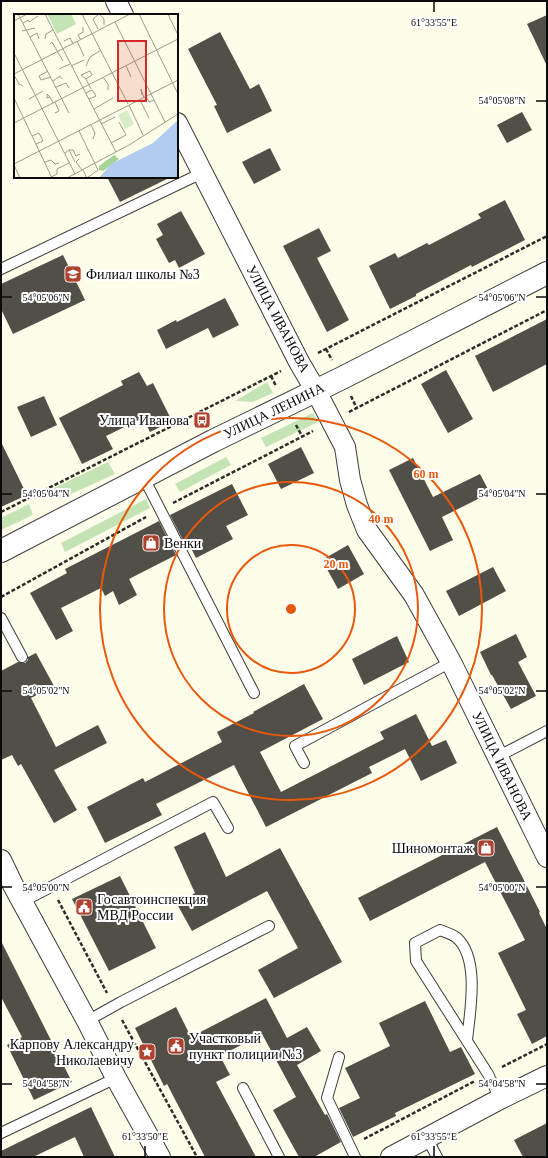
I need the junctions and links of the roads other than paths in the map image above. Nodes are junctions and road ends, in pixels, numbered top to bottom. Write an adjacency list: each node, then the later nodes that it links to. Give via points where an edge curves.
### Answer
1 (116, 1): 2 (street)
2 (123, 14)
3 (178, 125): 4 (street, УЛИЦА ИВАНОВА)
4 (202, 173): 5 (lane); 7 (street, УЛИЦА ИВАНОВА)
5 (1, 269)
6 (547, 273): 7 (street, УЛИЦА ЛЕНИНА)
7 (316, 391): 8 (street, УЛИЦА ЛЕНИНА); 12 (street, УЛИЦА ИВАНОВА, via 345,447 356,506 367,530 414,595)
8 (144, 478): 9 (street, УЛИЦА ЛЕНИНА); 13 (lane)
9 (1, 550)
10 (1, 618): 11 (lane)
11 (22, 657)
12 (451, 662): 15 (street, УЛИЦА ИВАНОВА); 16 (lane, via 295,746)
13 (254, 693)
14 (547, 731): 15 (lane)
15 (497, 757): 18 (street, УЛИЦА ИВАНОВА)
16 (304, 764)
17 (228, 828): 20 (lane, via 212,802)
18 (547, 857)
19 (1, 860): 20 (street)
20 (22, 902): 22 (street)
21 (269, 926): 22 (lane)
22 (87, 1021): 25 (street)
23 (467, 1040): 23 (lane, via 416,961 415,943 440,930 456,938 468,954 473,993); 28 (lane)
24 (339, 1057): 33 (lane, via 327,1098)
25 (116, 1078): 29 (lane); 31 (street)
26 (547, 1078): 28 (street)
27 (243, 1088): 32 (lane)
28 (500, 1099): 30 (street)
29 (1, 1133)
30 (428, 1138): 34 (street); 35 (lane)
31 (160, 1157)
32 (279, 1157)
33 (355, 1157)
34 (391, 1157)
35 (437, 1157)

